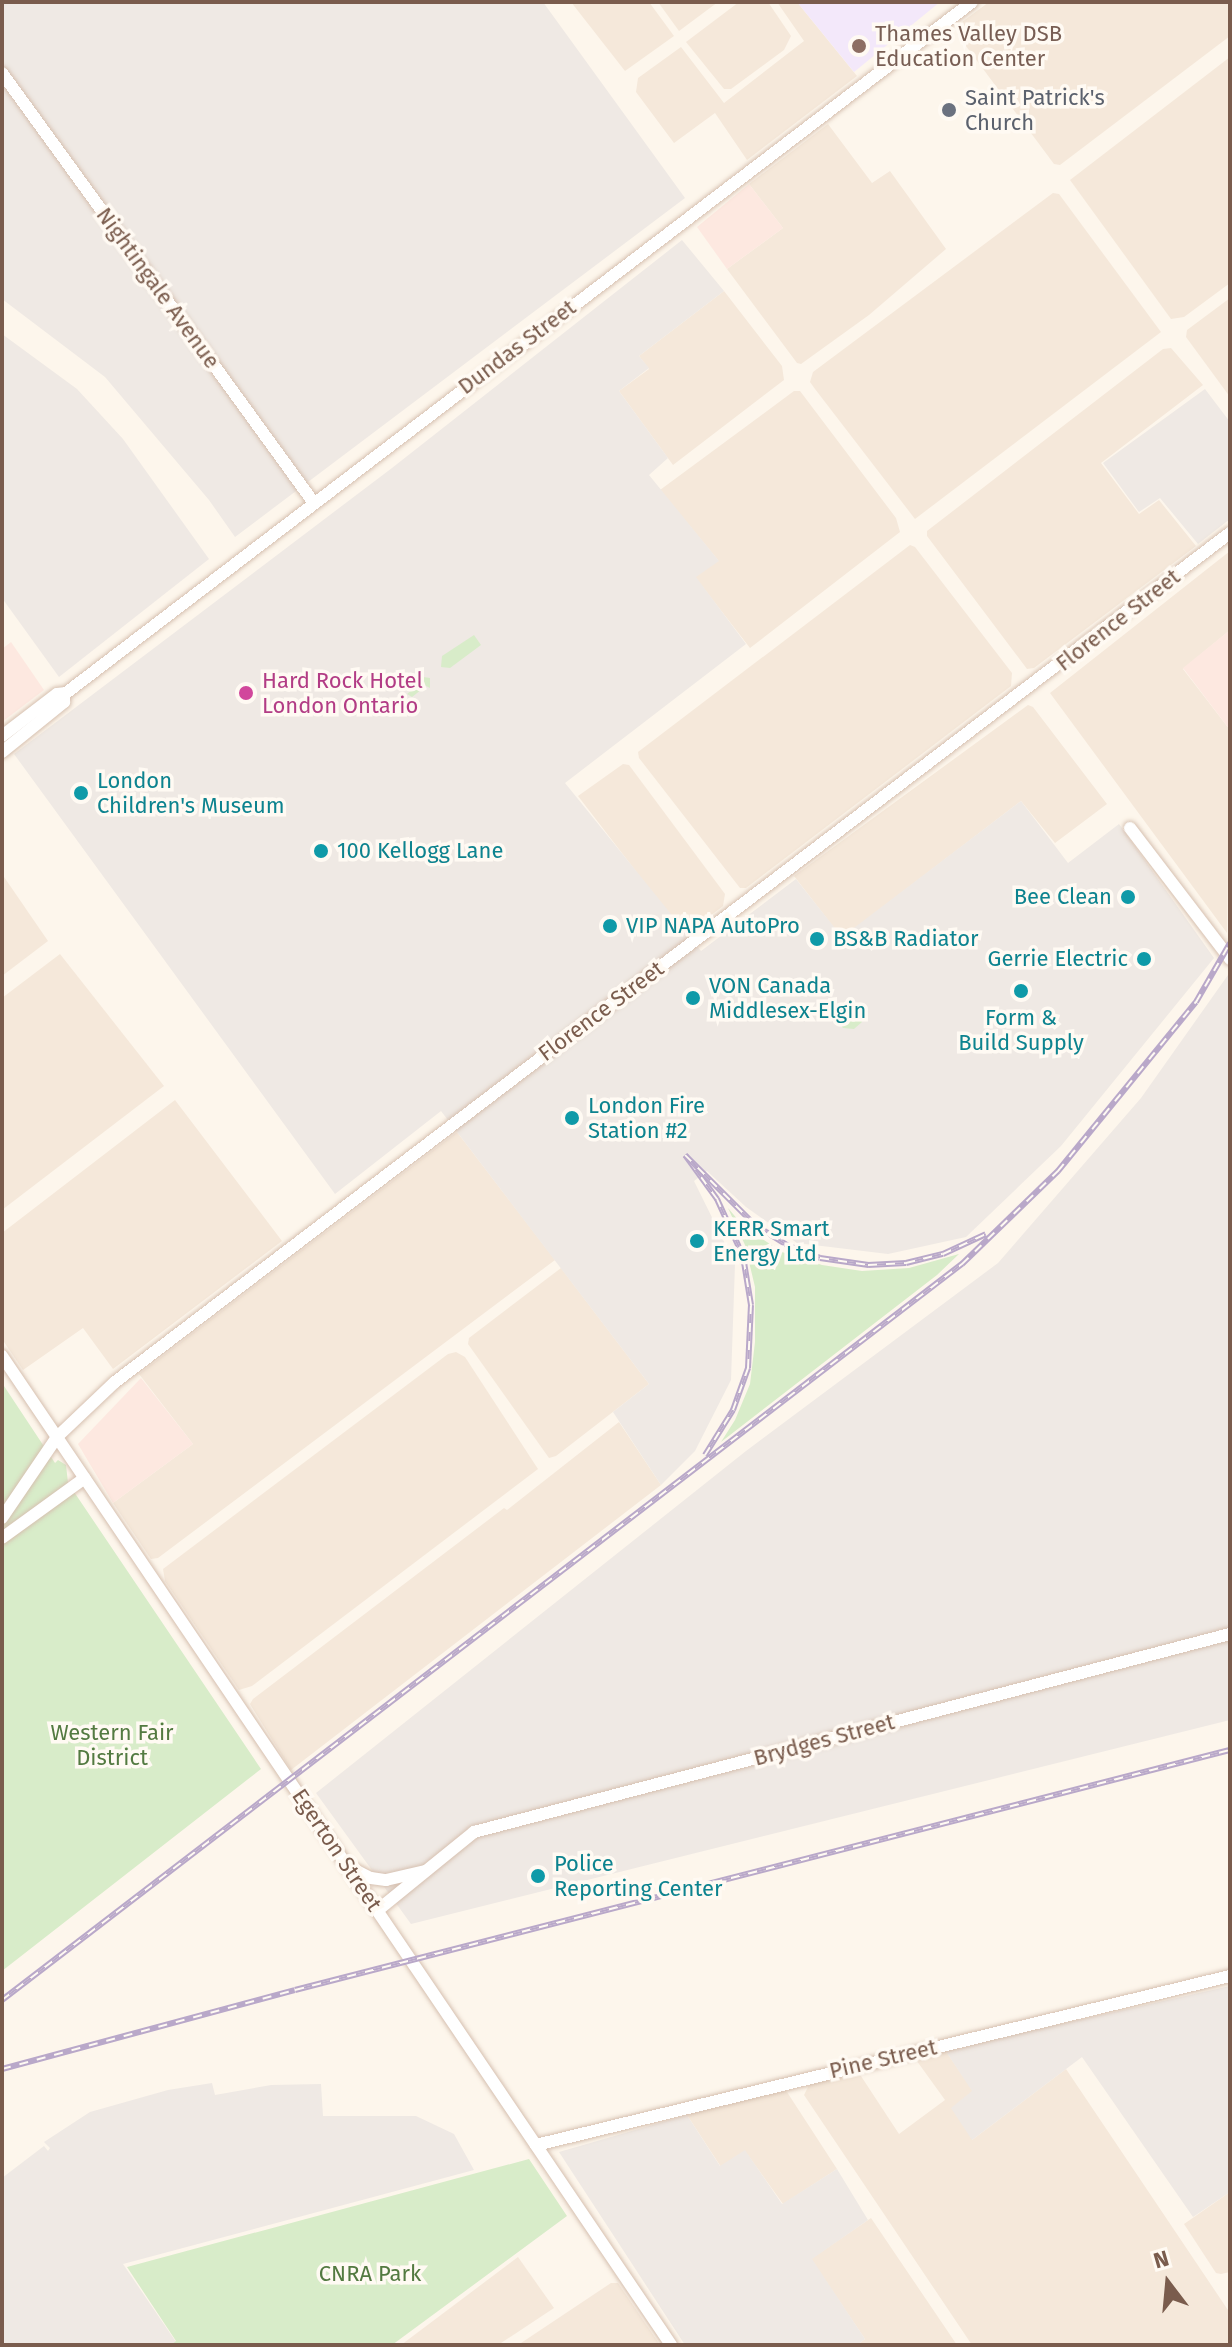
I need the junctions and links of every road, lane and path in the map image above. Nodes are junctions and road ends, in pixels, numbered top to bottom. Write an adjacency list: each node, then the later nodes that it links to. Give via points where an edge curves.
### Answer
1 (972, 2): 3 (street, Dundas Street)
2 (2, 73): 3 (street, Nightingale Avenue)
3 (314, 503): 5 (street, Dundas Street)
4 (1230, 533): 11 (street, Florence Street, via 115,1382)
5 (64, 694): 6 (street, Dundas Street); 7 (street, Dundas Street, via 64,702)
6 (2, 736)
7 (2, 752)
8 (1130, 828): 9 (street)
9 (1230, 959)
10 (2, 1356): 11 (street, Egerton Street)
11 (57, 1437): 12 (street, Egerton Street); 13 (street, Florence Street)
12 (85, 1478): 14 (street); 16 (street, Egerton Street)
13 (2, 1518)
14 (2, 1538)
15 (1230, 1634): 17 (street, Brydges Street, via 484,1829)
16 (348, 1866): 17 (street, via 386,1880); 18 (street, Egerton Street)
17 (431, 1869): 18 (street, Brydges Street)
18 (378, 1910): 20 (street, Egerton Street)
19 (1230, 1976): 20 (street, Pine Street)
20 (536, 2145): 21 (street, Egerton Street)
21 (671, 2345)

